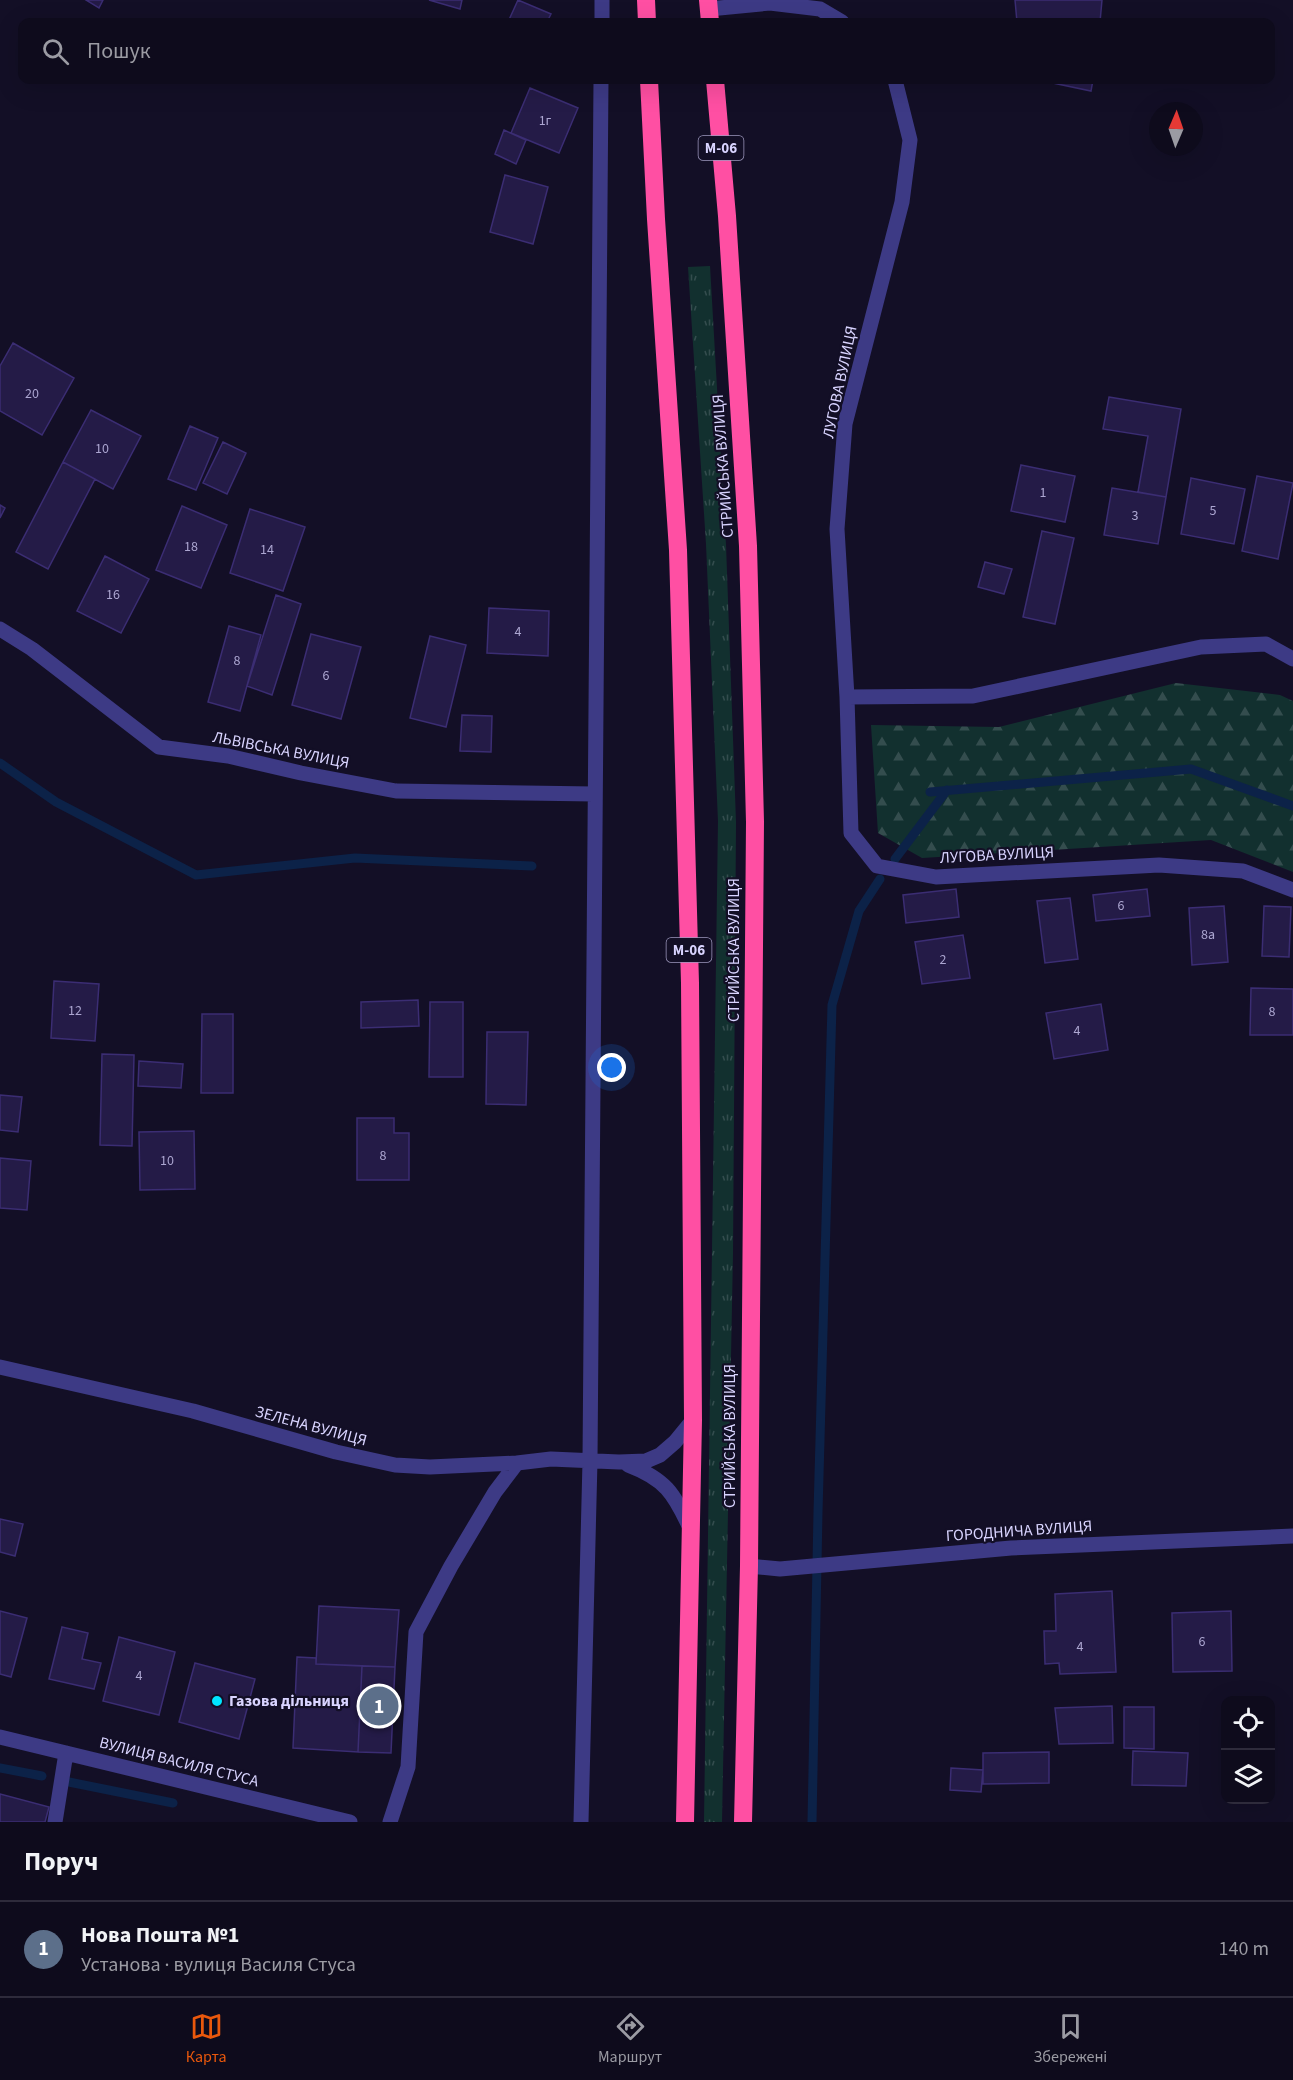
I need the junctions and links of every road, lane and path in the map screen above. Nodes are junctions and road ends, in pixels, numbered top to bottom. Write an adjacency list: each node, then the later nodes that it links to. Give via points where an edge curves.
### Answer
1 (602, 0): 4 (street)
2 (646, 0): 5 (highway)
3 (709, 10): 6 (street, via 770,3 820,9)
4 (602, 18)
5 (647, 18)
6 (835, 18)
7 (601, 84): 14 (street)
8 (649, 84): 17 (highway, М-06, via 678,550 690,983)
9 (715, 84): 23 (highway, СТРИЙСЬКА ВУЛИЦЯ / М-06, via 747,534 755,822)
10 (896, 84): 13 (street, ЛУГОВА ВУЛИЦЯ, via 910,140 902,202 845,424 837,529)
11 (0, 629): 14 (street, ЛЬВІВСЬКА ВУЛИЦЯ, via 32,649 159,747 228,756 396,790)
12 (1293, 659): 13 (street, via 1266,644 1202,647 973,696)
13 (848, 697): 15 (street, ЛУГОВА ВУЛИЦЯ, via 851,833 877,866 936,877 1159,864 1243,871)
14 (594, 794): 18 (street)
15 (1293, 890)
16 (0, 1367): 20 (street, ЗЕЛЕНА ВУЛИЦЯ, via 193,1411 376,1462 430,1467)
17 (693, 1420): 19 (street, ЗЕЛЕНА ВУЛИЦЯ, via 660,1455 646,1461); 21 (highway, М-06)
18 (590, 1461): 19 (street, ЗЕЛЕНА ВУЛИЦЯ); 20 (street, ЗЕЛЕНА ВУЛИЦЯ, via 551,1459); 30 (street)
19 (619, 1462): 21 (street, ЗЕЛЕНА ВУЛИЦЯ, via 666,1485)
20 (517, 1463): 29 (street, via 489,1501 416,1632 408,1767)
21 (691, 1531): 31 (highway, М-06)
22 (1293, 1536): 23 (street, ГОРОДНИЧА ВУЛИЦЯ, via 1011,1548 780,1569)
23 (748, 1566): 32 (highway, СТРИЙСЬКА ВУЛИЦЯ / М-06)
24 (0, 1737): 25 (street, ВУЛИЦЯ ВАСИЛЯ СТУСА)
25 (66, 1753): 26 (street, ВУЛИЦЯ ВАСИЛЯ СТУСА); 27 (street)
26 (319, 1818): 28 (street, ВУЛИЦЯ ВАСИЛЯ СТУСА)
27 (55, 1822)
28 (350, 1822)
29 (390, 1822)
30 (581, 1822)
31 (685, 1822)
32 (743, 1822)

